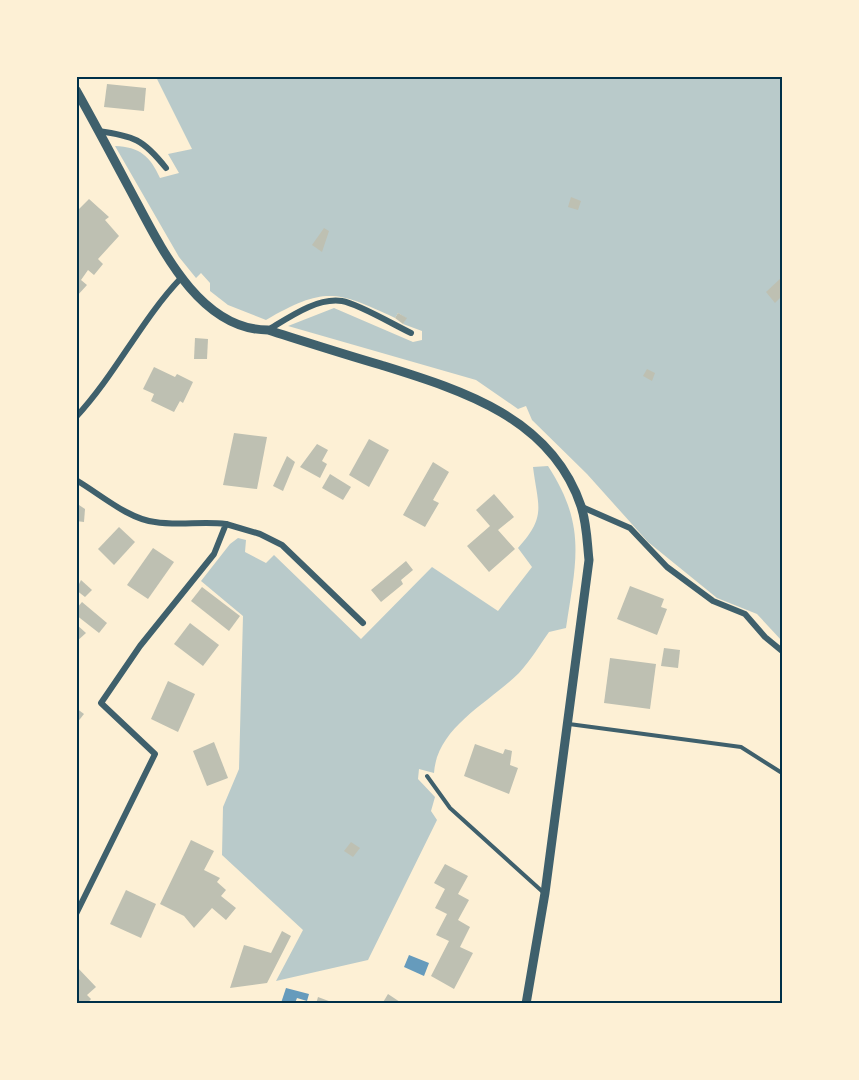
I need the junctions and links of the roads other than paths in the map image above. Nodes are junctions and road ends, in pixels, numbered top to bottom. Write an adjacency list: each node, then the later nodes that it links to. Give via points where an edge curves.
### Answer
1 (76, 90): 2 (street)
2 (98, 131): 3 (street, via 126,134 149,146); 4 (street)
3 (166, 168)
4 (181, 278): 5 (street, via 207,305 228,318); 7 (street, via 157,303 114,370)
5 (268, 330): 6 (street, via 321,304 342,301); 9 (street, via 457,389 491,405 539,442 570,482)
6 (411, 333)
7 (76, 417)
8 (76, 480): 10 (street, via 140,518 156,523)
9 (581, 507): 12 (street, via 630,528 667,567 713,602 745,614 765,638); 13 (street, via 589,560)
10 (226, 524): 11 (street, via 282,545); 17 (street, via 214,554 140,646 101,703 155,753)
11 (363, 622)
12 (783, 651)
13 (566, 724): 14 (lane, via 741,747); 16 (street)
14 (783, 773)
15 (427, 776): 16 (lane, via 450,808)
16 (545, 893): 18 (street)
17 (76, 914)
18 (526, 1004)

